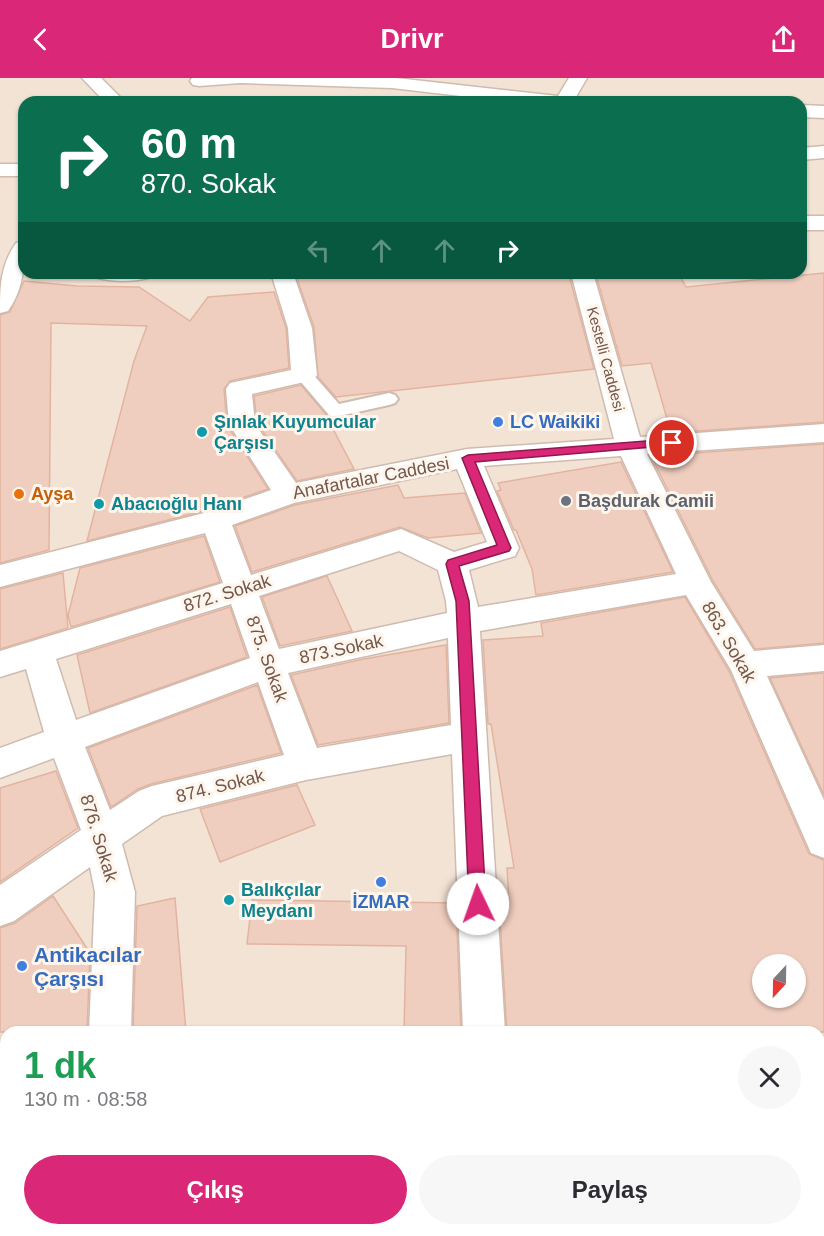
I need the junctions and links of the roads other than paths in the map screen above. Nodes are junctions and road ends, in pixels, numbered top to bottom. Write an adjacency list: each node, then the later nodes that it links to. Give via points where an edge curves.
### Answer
1 (91, 78): 7 (street)
2 (237, 78): 5 (street)
3 (242, 78): 6 (street)
4 (578, 78): 10 (street)
5 (197, 80): 8 (street)
6 (410, 81): 9 (street)
7 (110, 96)
8 (200, 96)
9 (519, 96)
10 (567, 96)
11 (807, 111): 12 (street)
12 (824, 112)
13 (824, 152): 14 (street)
14 (807, 153)
15 (0, 170): 16 (street)
16 (18, 170)
17 (824, 222): 18 (street)
18 (807, 223)
19 (18, 244): 22 (street)
20 (284, 279): 23 (street, via 300,328)
21 (584, 279): 26 (street, Kestelli Caddesi)
22 (0, 306)
23 (304, 375): 24 (lane, via 335,411); 28 (street, via 239,389 242,424)
24 (389, 399)
25 (824, 433): 26 (street, Anafartalar Caddesi)
26 (629, 445): 27 (street, Anafartalar Caddesi); 32 (street, 863. Sokak)
27 (468, 458): 28 (street, Anafartalar Caddesi); 30 (street, via 504,548)
28 (289, 494): 29 (street, Anafartalar Caddesi)
29 (215, 520): 31 (street, Anafartalar Caddesi); 33 (street, 875. Sokak)
30 (452, 564): 33 (street, 872. Sokak, via 401,540); 34 (street)
31 (0, 576)
32 (695, 582): 34 (street, 873.Sokak); 39 (street, 863. Sokak)
33 (240, 589): 35 (street, 872. Sokak); 38 (street, 875. Sokak)
34 (463, 622): 38 (street, 873.Sokak); 40 (street)
35 (37, 652): 37 (street, 872. Sokak); 41 (street, 876. Sokak)
36 (824, 658): 39 (street)
37 (0, 664)
38 (269, 664): 41 (street, 873.Sokak); 43 (street, 875. Sokak)
39 (745, 665): 45 (street, 863. Sokak)
40 (469, 735): 43 (street, 874. Sokak); 48 (street)
41 (64, 739): 42 (street, 873.Sokak); 44 (street, 876. Sokak)
42 (0, 763)
43 (306, 765): 44 (street, 874. Sokak, via 152,802)
44 (102, 837): 46 (street, 874. Sokak); 47 (street, 876. Sokak, via 115,892)
45 (824, 841)
46 (0, 908)
47 (110, 1026)
48 (484, 1026)

